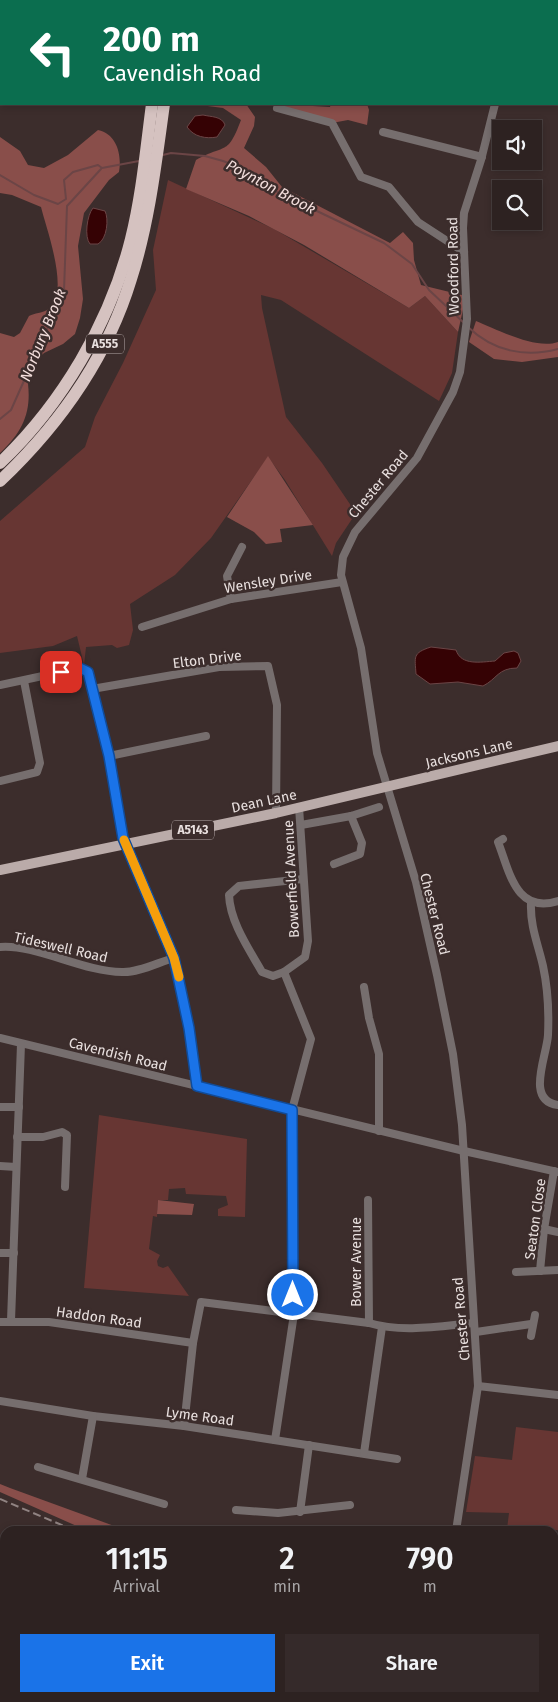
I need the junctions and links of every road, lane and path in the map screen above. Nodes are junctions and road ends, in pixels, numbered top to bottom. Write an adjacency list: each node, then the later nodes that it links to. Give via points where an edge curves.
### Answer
1 (152, 105): 6 (highway, A555)
2 (164, 105): 6 (highway, A555)
3 (495, 105): 7 (street, Woodford Road)
4 (277, 108): 9 (street, via 332,124 361,177 389,187 418,222)
5 (382, 132): 7 (street)
6 (153, 142): 8 (highway, A555)
7 (482, 157): 9 (street, Woodford Road, via 464,213)
8 (147, 178): 11 (highway, A555, via 120,277 107,309 54,403); 12 (highway, A555, via 141,242 131,279 103,348 63,412)
9 (464, 252): 10 (street, Woodford Road, via 467,318)
10 (463, 343): 14 (street, Chester Road, via 460,372 453,392 417,458 355,532 343,557)
11 (0, 463)
12 (0, 481)
13 (242, 546): 15 (street, via 227,576)
14 (342, 582): 15 (street, Wensley Drive); 24 (street, Chester Road, via 361,648 377,753)
15 (231, 598): 16 (street, Wensley Drive)
16 (142, 627)
17 (24, 681): 18 (street); 19 (street, via 80,668 88,672); 23 (street, via 40,763 38,772)
18 (0, 686)
19 (92, 689): 22 (street); 27 (street, Elton Drive, via 220,667 268,666 277,705)
20 (206, 736): 22 (street)
21 (558, 746): 24 (main road, Jacksons Lane / A5143)
22 (109, 756): 31 (street)
23 (0, 781)
24 (386, 787): 25 (main road, Dean Lane / A5143); 50 (street, Chester Road, via 416,882 437,975 453,1054)
25 (299, 807): 27 (main road, Dean Lane / A5143); 29 (street, Bowerfield Avenue)
26 (379, 807): 28 (street)
27 (276, 812): 31 (main road, Dean Lane / A5143)
28 (351, 816): 29 (street); 32 (street, via 362,843 360,854)
29 (301, 825): 34 (street, Bowerfield Avenue)
30 (497, 842): 36 (street, via 518,891)
31 (125, 844): 33 (main road, Dean Lane / A5143); 38 (street)
32 (334, 864)
33 (0, 870)
34 (303, 879): 39 (street, Bowerfield Avenue, via 308,941 305,958); 39 (street, via 239,886 228,895 234,919 262,972 273,976)
35 (558, 901): 36 (street)
36 (531, 902): 44 (street, via 530,922 548,994 548,1037 539,1088 544,1099)
37 (0, 947): 38 (street, Tideswell Road, via 17,948 106,972 125,973)
38 (174, 958): 43 (street)
39 (284, 972): 47 (street, via 311,1039)
40 (364, 987): 48 (street, via 379,1054)
41 (0, 1038): 42 (street, Cavendish Road)
42 (21, 1044): 43 (street, Cavendish Road); 46 (street)
43 (197, 1086): 47 (street, Cavendish Road)
44 (558, 1105)
45 (0, 1107): 46 (street)
46 (19, 1107): 49 (street)
47 (292, 1110): 48 (street, Cavendish Road); 63 (street)
48 (379, 1131): 50 (street, Cavendish Road)
49 (18, 1137): 52 (street); 54 (street, via 43,1137 62,1132 67,1135)
50 (464, 1151): 53 (street, Cavendish Road); 68 (street, Chester Road)
51 (0, 1166): 52 (street)
52 (16, 1167): 59 (street)
53 (556, 1172): 56 (street, Seaton Close)
54 (65, 1187)
55 (368, 1200): 67 (street, Bower Avenue)
56 (544, 1229): 57 (street); 61 (street, Seaton Close)
57 (558, 1232)
58 (0, 1253): 59 (street)
59 (14, 1253): 65 (street)
60 (558, 1270): 61 (street, Seaton Close)
61 (540, 1271): 62 (street, Seaton Close)
62 (516, 1272)
63 (294, 1314): 67 (street); 73 (street, via 201,1302); 79 (street)
64 (535, 1314): 69 (street)
65 (11, 1321): 66 (street, Haddon Road); 73 (street, Haddon Road, via 49,1322)
66 (0, 1322)
67 (369, 1323): 70 (street)
68 (474, 1323): 70 (street); 71 (street, Chester Road)
69 (531, 1324): 71 (street); 72 (street)
70 (382, 1327): 81 (street)
71 (476, 1332): 74 (street, Chester Road)
72 (531, 1336)
73 (193, 1343): 78 (street)
74 (478, 1386): 75 (street); 89 (street, Chester Road)
75 (558, 1395)
76 (0, 1401): 77 (street, Lyme Road)
77 (93, 1416): 78 (street, Lyme Road); 84 (street)
78 (184, 1426): 79 (street, Lyme Road)
79 (275, 1440): 80 (street, Lyme Road)
80 (310, 1446): 81 (street, Lyme Road); 88 (street)
81 (364, 1453): 82 (street, Lyme Road)
82 (397, 1459)
83 (38, 1468): 84 (street)
84 (82, 1479): 85 (street)
85 (164, 1504)
86 (350, 1506): 88 (street)
87 (236, 1510): 88 (street)
88 (300, 1512)
89 (457, 1526)

